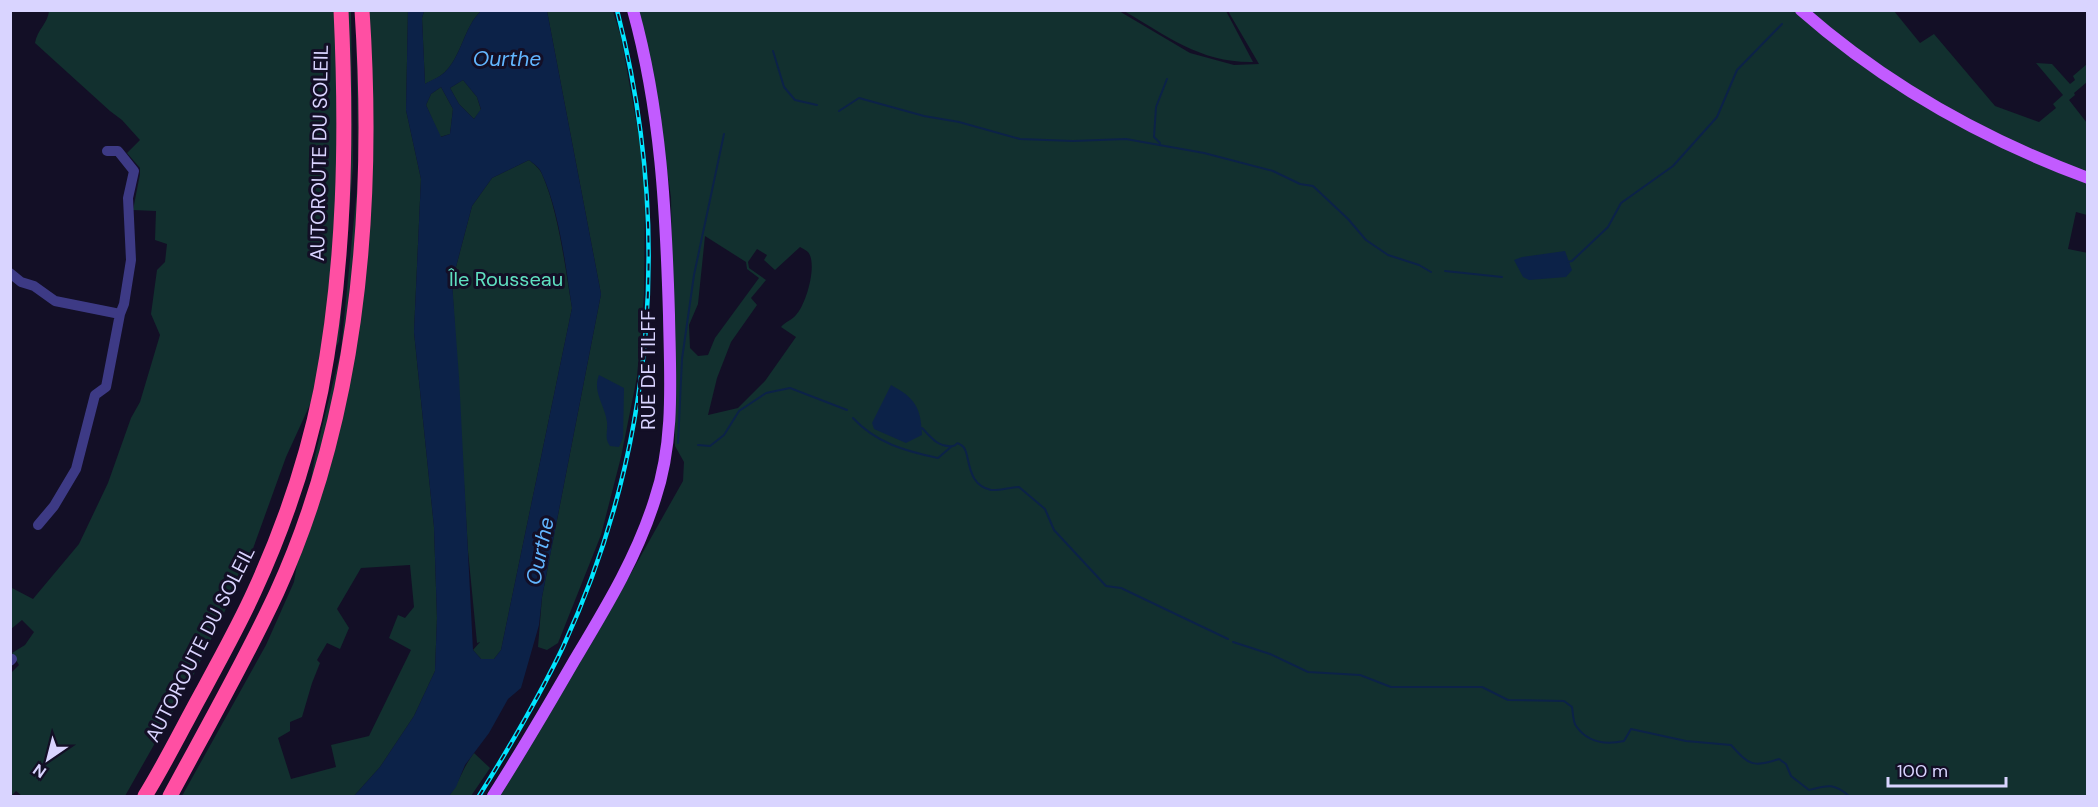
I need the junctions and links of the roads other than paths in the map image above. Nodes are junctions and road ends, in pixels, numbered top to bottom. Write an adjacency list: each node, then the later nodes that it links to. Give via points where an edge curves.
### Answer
1 (341, 10): 10 (highway, AUTOROUTE DU SOLEIL, via 344,111 340,241 320,392 281,528 254,592)
2 (362, 10): 11 (highway, via 366,111 360,252 340,396 323,466 277,592)
3 (633, 10): 12 (main road, RUE DE TILFF, via 652,97 665,200 670,414 664,463 650,516 629,565)
4 (1801, 10): 6 (main road, via 1862,59 1927,102 2000,141)
5 (107, 151): 8 (street, via 118,151 134,171 128,198 131,260)
6 (2088, 178)
7 (10, 273): 8 (street, via 55,302)
8 (120, 314): 9 (street, via 106,387 95,395 76,469)
9 (38, 525)
10 (145, 796)
11 (170, 796)
12 (493, 796)

